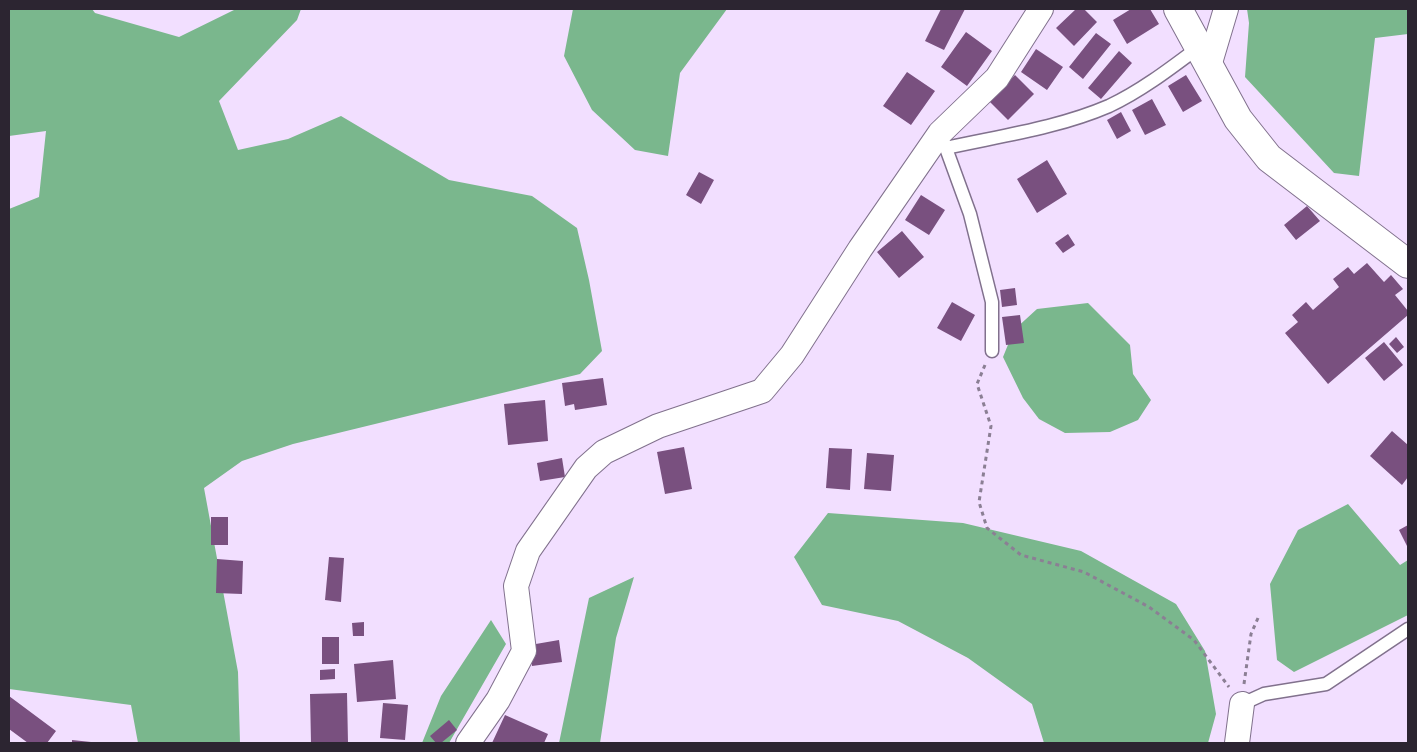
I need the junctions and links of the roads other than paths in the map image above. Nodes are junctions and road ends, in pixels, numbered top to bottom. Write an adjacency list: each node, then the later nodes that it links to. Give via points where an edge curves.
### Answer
1 (1041, 9): 5 (street, via 997,78)
2 (1178, 9): 4 (street)
3 (1226, 9): 4 (street)
4 (1204, 56): 5 (lane, via 1111,105 1077,118); 6 (street, via 1238,119 1269,158)
5 (943, 141): 7 (lane, via 970,214 992,302); 10 (street, via 860,249 792,355 762,392 658,426 604,452 586,468 528,551 516,586 524,651 498,700)
6 (1408, 264)
7 (992, 351)
8 (1408, 629): 9 (lane, via 1326,684 1264,694)
9 (1242, 704): 11 (street)
10 (468, 743)
11 (1237, 743)

